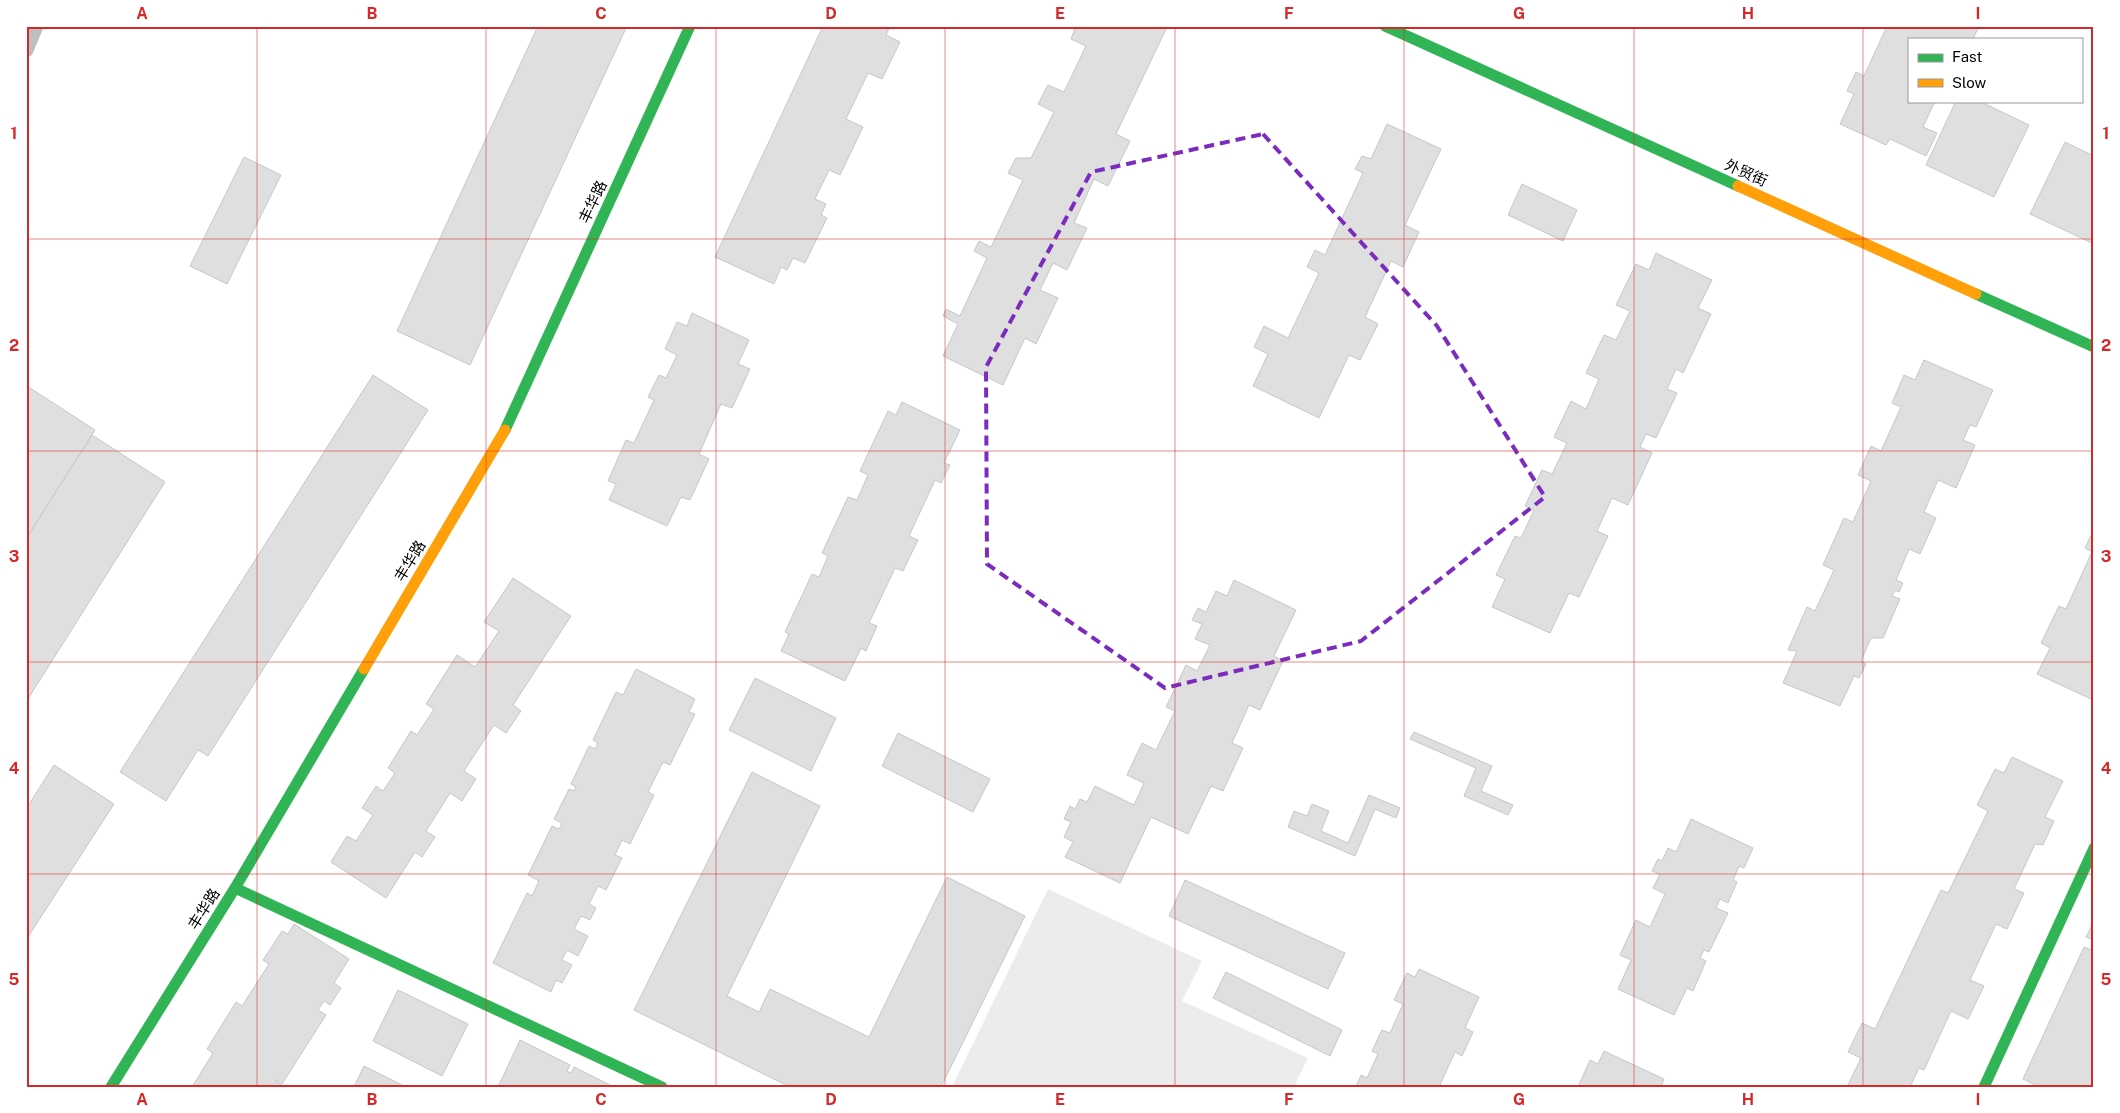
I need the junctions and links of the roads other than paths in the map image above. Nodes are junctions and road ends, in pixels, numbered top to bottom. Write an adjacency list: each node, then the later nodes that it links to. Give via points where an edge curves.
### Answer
1 (36, 26): 4 (lane)
2 (690, 26): 7 (street, 丰华路, via 500,438)
3 (1385, 26): 5 (street, 外贸街)
4 (26, 50)
5 (2094, 347)
6 (2094, 848): 10 (street)
7 (235, 888): 8 (street, 丰华路); 9 (street)
8 (111, 1087)
9 (662, 1087)
10 (1984, 1087)

